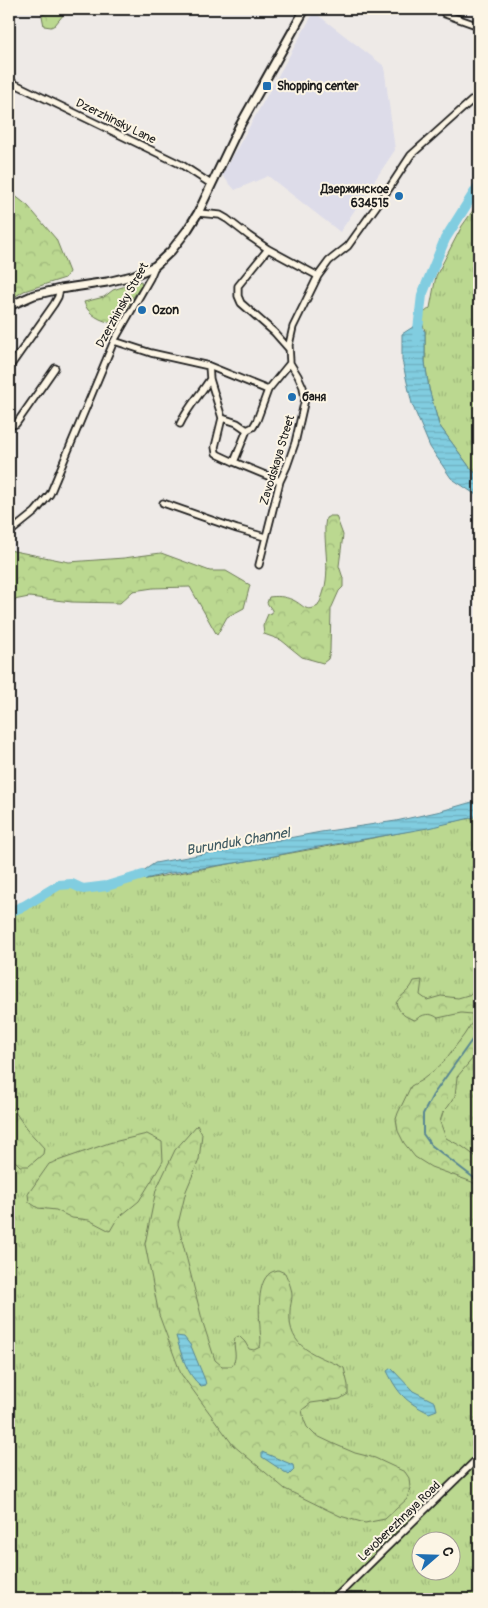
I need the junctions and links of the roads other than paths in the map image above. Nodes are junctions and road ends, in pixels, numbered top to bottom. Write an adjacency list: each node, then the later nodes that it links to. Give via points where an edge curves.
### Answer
1 (305, 9): 6 (street, Dzerzhinsky Street)
2 (442, 9): 3 (street, via 445,14)
3 (479, 26)
4 (9, 81): 6 (street, Dzerzhinsky Lane, via 182,164)
5 (479, 94): 10 (street, Zavodskaya Street, via 411,155 348,246 329,261)
6 (211, 184): 7 (street, Dzerzhinsky Street)
7 (198, 213): 8 (street, via 220,215); 9 (street, Dzerzhinsky Street, via 171,251)
8 (268, 249): 10 (street); 14 (street, via 238,286 238,296 241,303)
9 (155, 266): 11 (street, via 132,276); 13 (street, Dzerzhinsky Street)
10 (318, 276): 14 (street, Zavodskaya Street, via 293,327)
11 (60, 289): 12 (street, via 34,295); 17 (street, via 54,304)
12 (9, 306)
13 (114, 341): 16 (street, via 161,356); 28 (street, Dzerzhinsky Street, via 50,494 35,512)
14 (289, 349): 15 (street, Zavodskaya Street)
15 (290, 362): 20 (street); 26 (street, Zavodskaya Street, via 303,387 305,399 295,443)
16 (209, 366): 19 (street); 20 (street)
17 (9, 368)
18 (55, 368): 22 (street, via 16,424)
19 (210, 379): 21 (street); 23 (street, via 188,407)
20 (268, 390): 24 (street, via 257,420)
21 (222, 418): 24 (street); 25 (street, via 216,452)
22 (9, 424)
23 (180, 424)
24 (247, 430): 25 (street)
25 (234, 462): 26 (street)
26 (280, 481): 29 (street, Zavodskaya Street)
27 (163, 503): 29 (street)
28 (9, 533)
29 (265, 537): 30 (street, Zavodskaya Street)
30 (260, 565)
31 (479, 1456): 32 (street, Levoberezhnaya Road)
32 (334, 1599)

